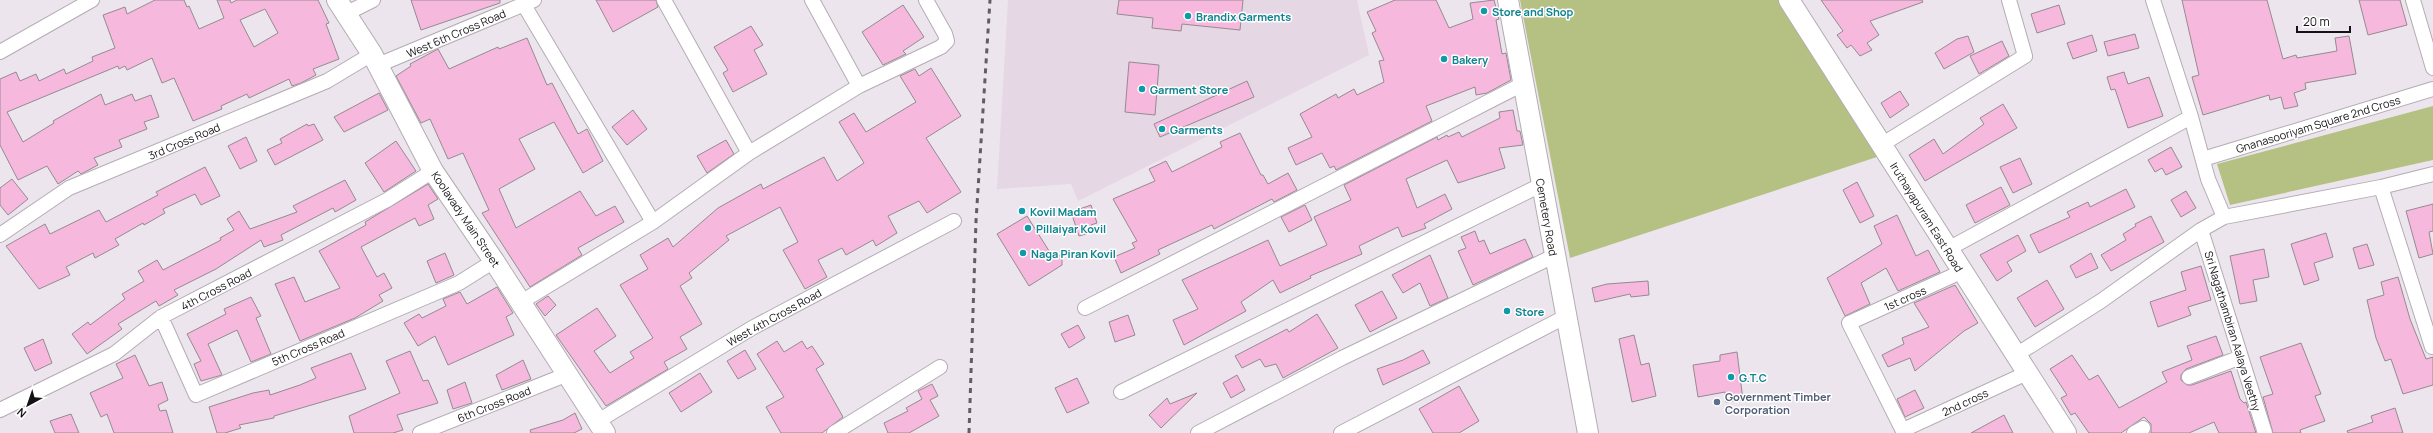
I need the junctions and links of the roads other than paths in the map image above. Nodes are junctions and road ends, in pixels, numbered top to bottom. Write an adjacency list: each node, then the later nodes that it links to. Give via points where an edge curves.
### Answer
1 (92, 0): 13 (street)
2 (373, 0): 12 (street)
3 (664, 0): 21 (street)
4 (812, 0): 17 (street)
5 (926, 0): 17 (street, via 947,41 941,47)
6 (1508, 0): 16 (main road, Cemetery Road)
7 (1789, 0): 20 (main road, Iruthayapuram East Road)
8 (2009, 0): 20 (street, via 2025,56)
9 (2153, 0): 19 (street)
10 (2413, 0): 15 (street)
11 (529, 2): 14 (street, West 6th Cross Road); 29 (street)
12 (341, 7): 14 (main road, Koolavady Main Street)
13 (0, 52)
14 (375, 60): 23 (main road, Koolavady Main Street); 31 (street, 3rd Cross Road, via 69,188)
15 (2433, 68)
16 (1523, 84): 25 (main road, Cemetery Road); 37 (street)
17 (859, 86): 21 (street)
18 (2433, 89): 22 (street, Gnanasooriyam Square 2nd Cross)
19 (2191, 117): 22 (street); 32 (street)
20 (1881, 145): 32 (main road, Iruthayapuram East Road)
21 (749, 153): 29 (street)
22 (2202, 159): 27 (street)
23 (433, 171): 34 (main road, Koolavady Main Street); 38 (street, 4th Cross Road, via 387,200)
24 (2433, 174): 26 (street)
25 (1541, 185): 33 (main road, Cemetery Road); 47 (street)
26 (2381, 187): 27 (street); 40 (street)
27 (2224, 217): 30 (street)
28 (954, 221): 49 (street, West 4th Cross Road, via 752,328)
29 (653, 222): 36 (street)
30 (2201, 230): 41 (street, via 2101,301); 42 (street, Sri Nagathambiran Aalaya Veethy)
31 (0, 235)
32 (1948, 249): 35 (main road, Iruthayapuram East Road)
33 (1554, 256): 39 (main road, Cemetery Road); 53 (street, via 1362,348)
34 (494, 261): 36 (main road, Koolavady Main Street); 38 (street, 5th Cross Road, via 459,283 196,395)
35 (1961, 272): 41 (main road, Iruthayapuram East Road); 50 (street, 1st cross, via 1849,323)
36 (521, 302): 45 (main road, Koolavady Main Street)
37 (1085, 308)
38 (161, 317): 48 (street, 4th Cross Road, via 114,354)
39 (1565, 317): 54 (street); 55 (main road, Cemetery Road)
40 (2432, 347)
41 (2016, 354): 44 (main road, Iruthayapuram East Road)
42 (2241, 357): 46 (street); 57 (street, Sri Nagathambiran Aalaya Veethy)
43 (940, 368): 52 (street)
44 (2027, 373): 50 (street, 2nd cross); 56 (main road, Iruthayapuram East Road)
45 (568, 374): 49 (main road, Koolavady Main Street); 51 (street, 6th Cross Road)
46 (2190, 377)
47 (1121, 392)
48 (0, 410)
49 (601, 427)
50 (1904, 432)
51 (420, 433)
52 (834, 433)
53 (1198, 433)
54 (1341, 433)
55 (1588, 433)
56 (2066, 433)
57 (2265, 433)

